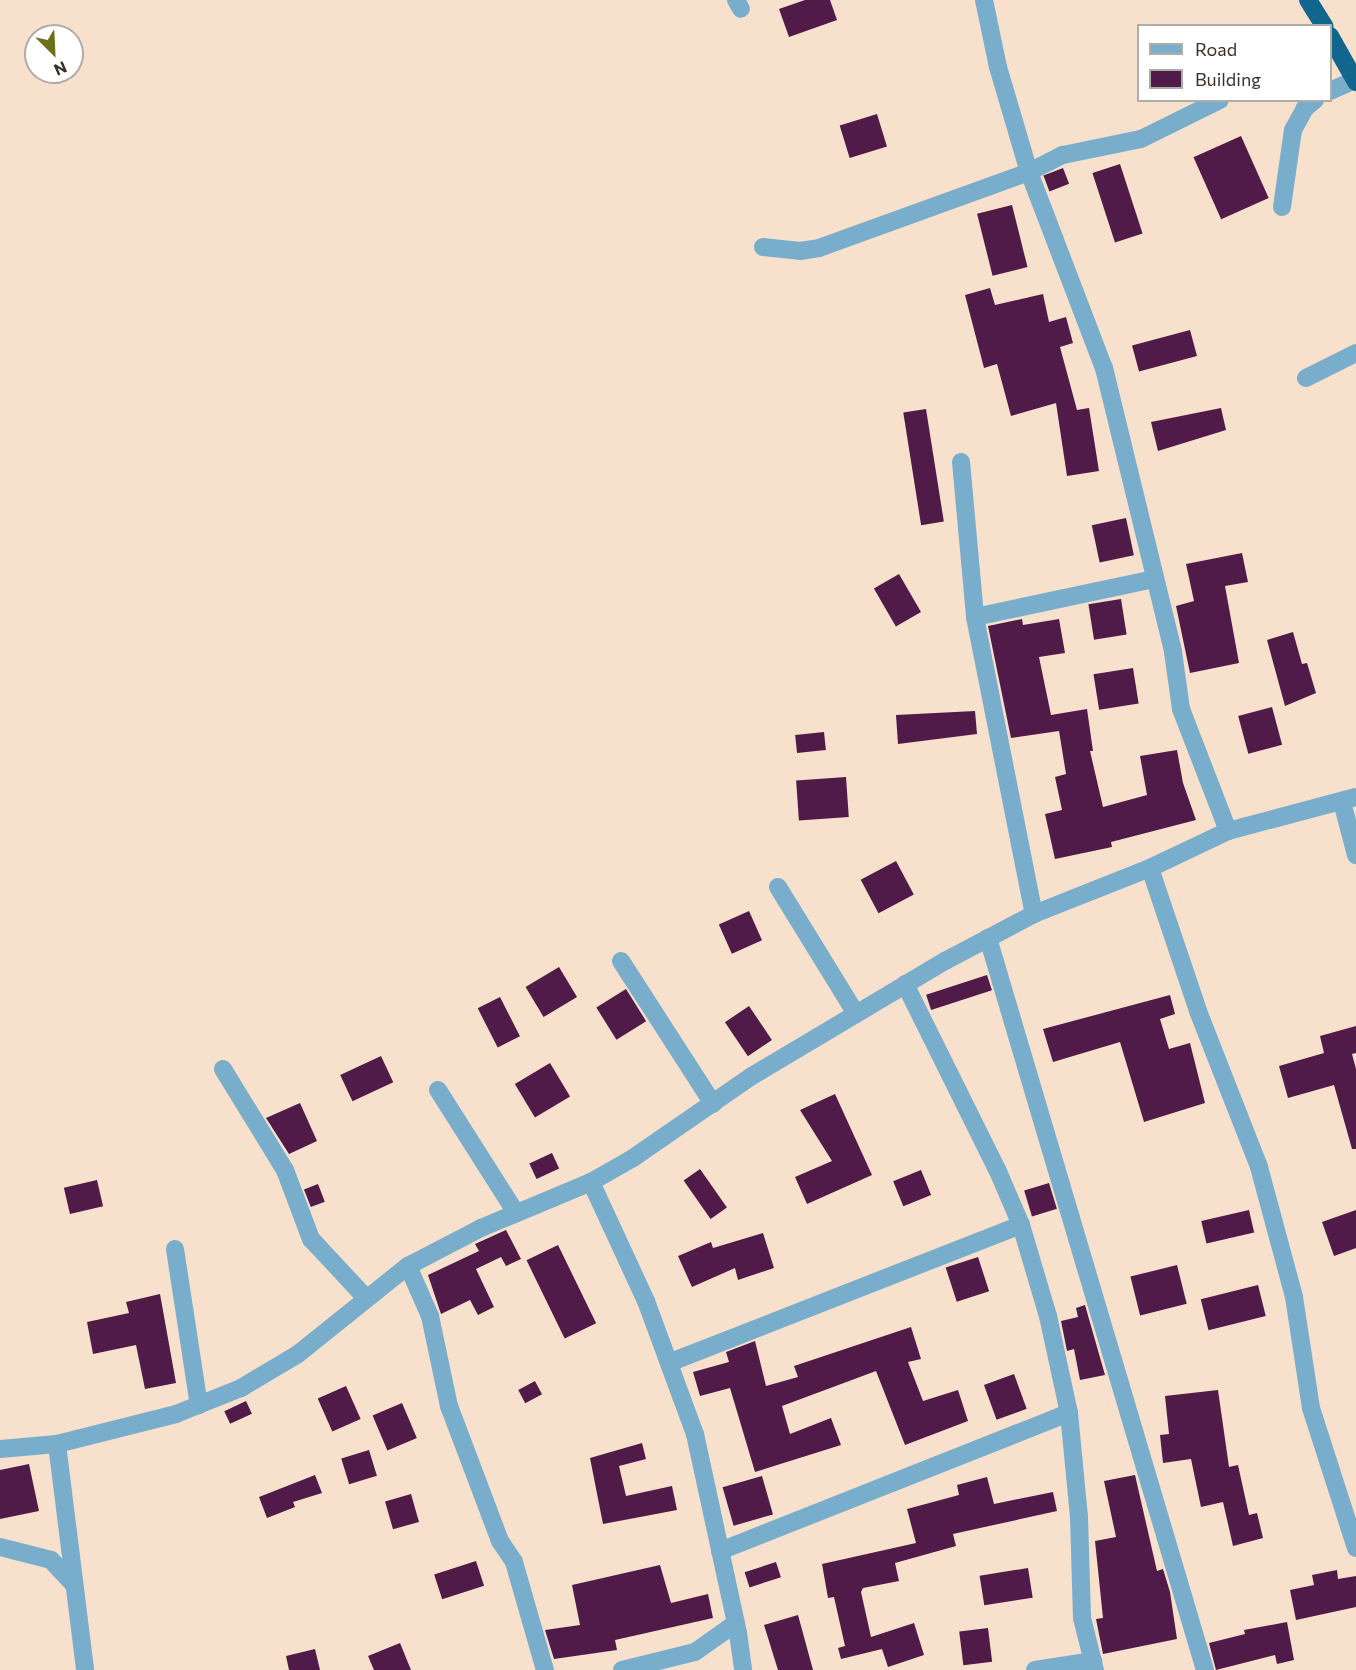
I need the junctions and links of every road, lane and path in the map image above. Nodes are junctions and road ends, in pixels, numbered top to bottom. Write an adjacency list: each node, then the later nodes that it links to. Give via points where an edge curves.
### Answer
1 (984, 0): 10 (street, via 998,67)
2 (1308, 0): 3 (highway)
3 (1323, 24)
4 (1332, 42): 5 (highway)
5 (1337, 58): 6 (highway)
6 (1355, 81): 7 (street)
7 (1332, 90)
8 (1216, 102): 10 (street, via 1141,139 1063,155)
9 (1312, 102): 11 (street, via 1293,130)
10 (1029, 172): 12 (street, via 819,248 800,251); 16 (street, via 1104,368)
11 (1282, 207)
12 (763, 247)
13 (1356, 353): 14 (street)
14 (1306, 378)
15 (961, 462): 17 (street)
16 (1154, 579): 17 (street); 19 (street, via 1173,652 1181,709)
17 (975, 617): 23 (street)
18 (1349, 799): 19 (street); 20 (street)
19 (1228, 831): 21 (street)
20 (1356, 855)
21 (1150, 868): 23 (street); 43 (street, via 1198,1011 1259,1167 1294,1297 1311,1408)
22 (778, 887): 27 (street)
23 (1034, 915): 24 (street)
24 (988, 938): 26 (street); 53 (street)
25 (621, 961): 30 (street)
26 (905, 984): 27 (street); 33 (street)
27 (856, 1014): 30 (street)
28 (223, 1069): 36 (street, via 285,1170 311,1239)
29 (438, 1090): 32 (street)
30 (713, 1104): 31 (street)
31 (591, 1182): 32 (street); 37 (street)
32 (516, 1213): 35 (street)
33 (1021, 1225): 37 (street); 39 (street, via 1048,1316)
34 (175, 1249): 38 (street)
35 (408, 1266): 36 (street); 49 (street, via 430,1316 449,1406 500,1540 514,1562)
36 (366, 1298): 38 (street, via 269,1374)
37 (671, 1362): 44 (street, via 695,1434)
38 (200, 1405): 40 (street)
39 (1069, 1413): 44 (street); 47 (street, via 1079,1517 1082,1618)
40 (57, 1444): 41 (street); 45 (street)
41 (0, 1449)
42 (0, 1547): 45 (street, via 51,1560)
43 (1356, 1548)
44 (720, 1551): 46 (street)
45 (74, 1585): 48 (street)
46 (736, 1623): 50 (street, via 695,1652); 51 (street)
47 (1094, 1666): 52 (street)
48 (85, 1670)
49 (546, 1670)
50 (622, 1670)
51 (743, 1670)
52 (1035, 1670)
53 (1204, 1670)

